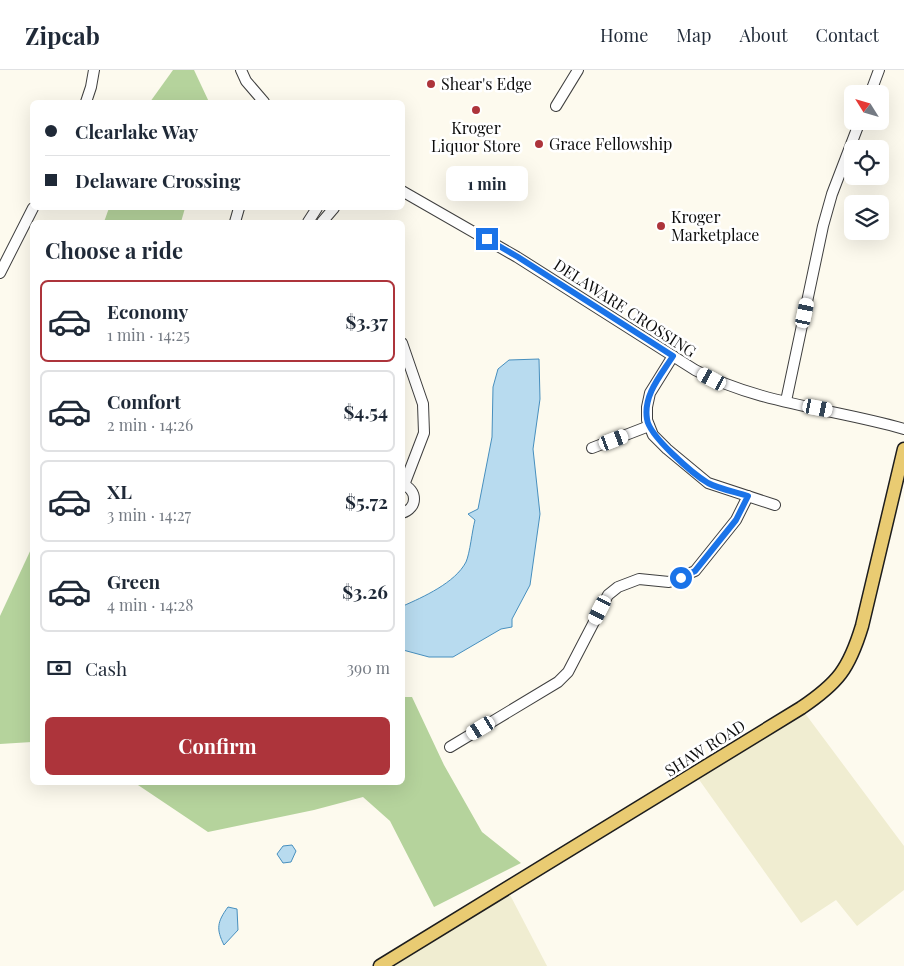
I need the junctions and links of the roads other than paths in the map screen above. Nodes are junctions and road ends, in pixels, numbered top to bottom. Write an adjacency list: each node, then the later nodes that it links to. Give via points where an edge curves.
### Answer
1 (94, 70): 6 (street)
2 (240, 70): 7 (street)
3 (578, 70): 8 (street)
4 (879, 70): 5 (street)
5 (873, 85)
6 (87, 100)
7 (262, 100)
8 (556, 106)
9 (857, 130): 17 (street, via 822,226)
10 (405, 193): 16 (street, DELAWARE CROSSING, via 518,257)
11 (32, 210): 14 (street)
12 (332, 210): 13 (street)
13 (324, 220)
14 (0, 273)
15 (405, 352): 22 (street, via 423,404 424,433)
16 (673, 356): 17 (street, DELAWARE CROSSING, via 722,384); 18 (street, via 650,393)
17 (786, 401): 19 (street, DELAWARE CROSSING)
18 (649, 426): 20 (street); 24 (street, via 667,449 708,483)
19 (904, 429)
20 (592, 448)
21 (904, 449): 28 (main road, SHAW ROAD, via 862,626 848,665 836,681 802,708)
22 (405, 480)
23 (405, 486): 26 (street, via 412,491 414,500)
24 (748, 496): 25 (street); 27 (street, via 736,520 695,571 669,582 639,579 618,587 608,595 568,672 558,682)
25 (775, 505)
26 (405, 512)
27 (450, 746)
28 (380, 966)

